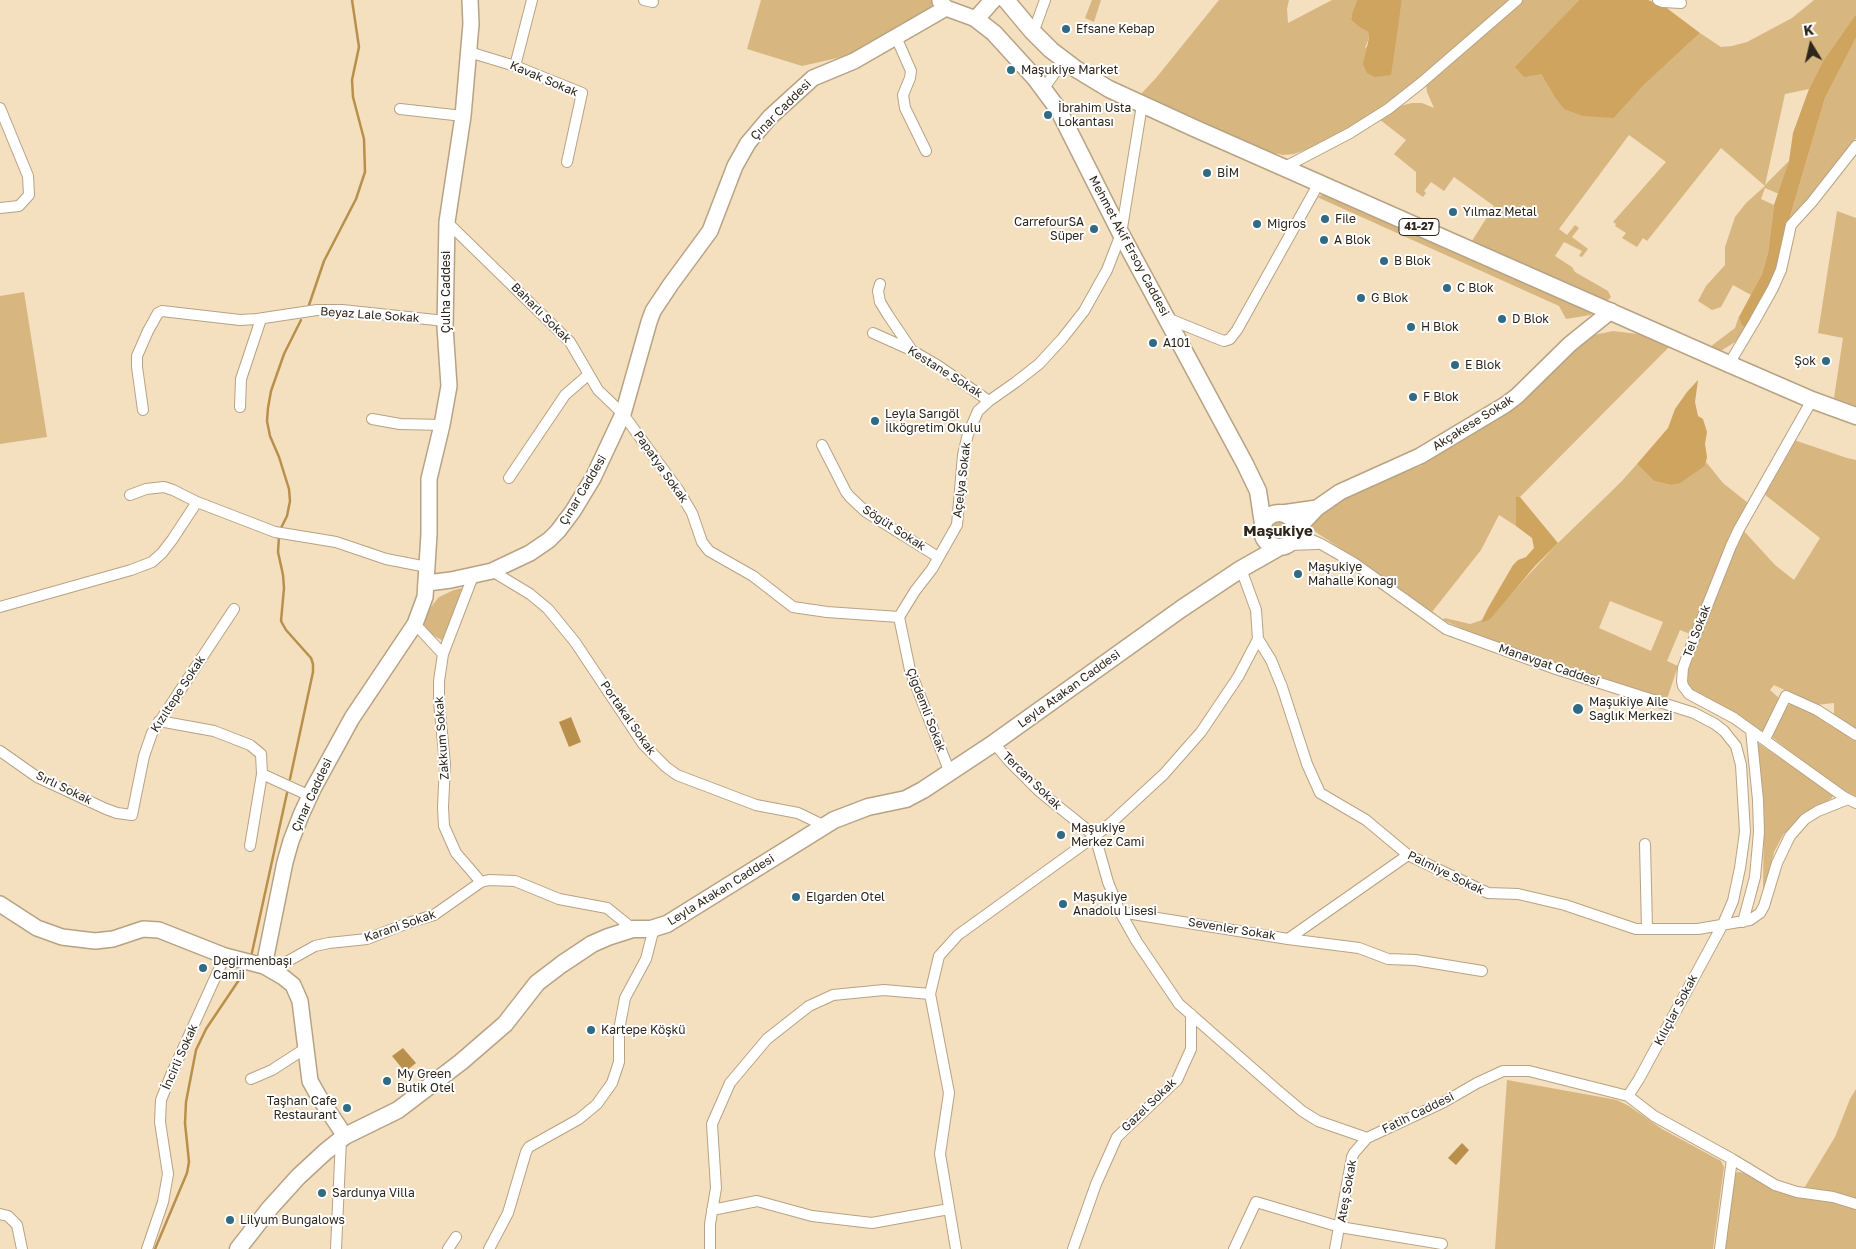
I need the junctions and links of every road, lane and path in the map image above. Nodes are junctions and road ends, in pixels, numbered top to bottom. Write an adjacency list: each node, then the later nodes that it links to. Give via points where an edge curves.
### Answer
1 (470, 0): 13 (street, Çulha Caddesi)
2 (532, 0): 15 (street)
3 (993, 0): 10 (main road)
4 (1006, 0): 11 (main road, 41-27)
5 (1045, 0): 11 (street)
6 (1517, 0): 24 (street, via 1388,109)
7 (1658, 0): 8 (street)
8 (1681, 3)
9 (943, 4): 10 (street); 12 (street, Çınar Caddesi)
10 (976, 19): 16 (main road, Mehmet Akif Ersoy Caddesi, via 994,33)
11 (1033, 33): 14 (main road, 41-27)
12 (896, 37): 22 (street, via 911,71 903,95 905,108); 42 (street, Çınar Caddesi, via 854,61 813,78 770,117 748,143 735,166 710,231 653,311)
13 (469, 52): 15 (street, Kavak Sokak); 20 (street, Çulha Caddesi)
14 (1064, 60): 16 (street); 17 (main road, 41-27, via 1109,89)
15 (515, 66): 23 (street, Kavak Sokak, via 582,93)
16 (1044, 88): 28 (main road, Mehmet Akif Ersoy Caddesi, via 1070,131)
17 (1142, 105): 24 (main road, 41-27); 28 (street, Açelya Sokak)
18 (0, 108): 26 (street, via 28,176 29,195 19,206)
19 (400, 109): 20 (street)
20 (464, 116): 27 (street, Çulha Caddesi)
21 (1856, 146): 36 (street, via 1791,225 1781,270 1773,288)
22 (926, 151)
23 (567, 162)
24 (1285, 167): 25 (main road, 41-27)
25 (1319, 183): 30 (main road, 41-27); 31 (street, via 1230,339 1216,338)
26 (0, 208)
27 (447, 222): 33 (street, Çulha Caddesi); 37 (street, Baharlı Sokak, via 563,333 575,348)
28 (1121, 234): 31 (main road, Mehmet Akif Ersoy Caddesi); 38 (street, Açelya Sokak, via 1097,290 1073,326 1039,364)
29 (880, 284): 35 (street, via 880,302)
30 (1611, 311): 36 (main road, 41-27); 51 (street, Akçakese Sokak, via 1570,344 1518,396 1494,413 1420,456 1354,485)
31 (1167, 318): 48 (main road, Mehmet Akif Ersoy Caddesi)
32 (260, 319): 33 (street, Beyaz Lale Sokak, via 317,310 342,310); 40 (street, via 242,378); 41 (street, Beyaz Lale Sokak, via 158,313 137,356)
33 (445, 321): 45 (street, Çulha Caddesi, via 449,386)
34 (873, 333): 35 (street, Kestane Sokak)
35 (911, 350): 38 (street, Kestane Sokak)
36 (1729, 364): 39 (main road, 41-27)
37 (588, 375): 42 (street, Baharlı Sokak, via 603,396); 47 (street, via 565,395)
38 (989, 400): 55 (street, Açelya Sokak, via 978,411 968,434 963,454 957,525)
39 (1812, 400): 43 (main road, 41-27); 68 (street, Tel Sokak, via 1738,529 1683,668 1683,686 1689,694)
40 (240, 406)
41 (143, 410)
42 (623, 414): 58 (street, Çınar Caddesi, via 593,478 564,523 542,546); 63 (street, Papatya Sokak, via 683,497 709,551 753,576 793,607)
43 (1856, 416)
44 (372, 419): 45 (street, via 400,424)
45 (442, 425): 56 (street, Çulha Caddesi, via 429,479)
46 (822, 445): 55 (street, Söğüt Sokak, via 850,497)
47 (509, 478)
48 (1258, 492): 52 (main road); 53 (main road)
49 (130, 495): 50 (street, via 164,487)
50 (197, 502): 56 (street, via 279,533 336,542 386,560); 61 (street, via 172,540 152,562)
51 (1317, 508): 52 (street); 54 (street)
52 (1279, 513): 53 (main road, via 1271,515); 54 (main road, via 1292,519)
53 (1263, 531): 54 (main road, via 1271,546); 57 (main road, via 1257,551)
54 (1289, 539): 57 (main road); 87 (street, Manavgat Caddesi, via 1320,544 1446,629 1556,669 1694,713 1724,731 1740,755 1745,814 1739,876)
55 (938, 557): 63 (street, Açelya Sokak)
56 (427, 567): 60 (street, Çulha Caddesi)
57 (1241, 569): 65 (street, via 1256,610); 71 (main road, Leyla Atakan Caddesi)
58 (492, 571): 59 (street, Çınar Caddesi); 78 (street, Portakal Sokak, via 535,597 551,612 589,662 643,744 666,767 677,775 756,805 798,813)
59 (473, 576): 60 (street, Çınar Caddesi); 66 (street, Zakkum Sokak)
60 (427, 583): 64 (street, Çınar Caddesi)
61 (0, 607)
62 (234, 609): 67 (street, Kızıltepe Sokak)
63 (899, 617): 73 (street, Çiğdemli Sokak, via 910,670)
64 (415, 624): 66 (street); 75 (street, Çınar Caddesi, via 352,718)
65 (1258, 638): 79 (street, via 1238,677 1201,732 1164,774); 82 (street, Palmiye Sokak, via 1282,687 1320,793 1366,820)
66 (443, 654): 83 (street, Zakkum Sokak, via 438,702 446,764 443,820 456,853)
67 (159, 721): 74 (street, via 214,731 250,745 261,754); 77 (street, Kızıltepe Sokak, via 148,742)
68 (1751, 730): 70 (street, Tel Sokak); 86 (street, via 1759,832 1754,877)
69 (1856, 734): 70 (street, via 1786,696)
70 (1764, 740): 76 (street, Tel Sokak)
71 (994, 743): 73 (main road, Leyla Atakan Caddesi); 79 (street, Tercan Sokak, via 1039,791)
72 (0, 751): 77 (street, Sırlı Sokak, via 38,777 106,809)
73 (950, 773): 78 (main road, Leyla Atakan Caddesi, via 912,796 868,807)
74 (262, 774): 75 (street); 81 (street)
75 (310, 796): 93 (street, Çınar Caddesi, via 285,862)
76 (1852, 801): 86 (street, via 1818,811 1797,827 1782,849 1764,906 1755,917)
77 (132, 815)
78 (825, 826): 88 (main road, Leyla Atakan Caddesi, via 668,924)
79 (1095, 836): 85 (street, Fatih Caddesi); 95 (street, via 958,935 939,956)
80 (1645, 844): 90 (street)
81 (250, 846)
82 (1408, 855): 90 (street, Palmiye Sokak, via 1488,893 1518,894 1636,929); 91 (street, Sevenler Sokak)
83 (481, 882): 89 (street, via 515,881 560,899 600,906 612,911); 93 (street, Karani Sokak, via 434,916 368,939 314,946)
84 (0, 904): 92 (street, via 37,928 62,937 105,941 151,929)
85 (1120, 912): 91 (street, Sevenler Sokak); 96 (street, Fatih Caddesi, via 1179,1004)
86 (1743, 922): 87 (street)
87 (1723, 924): 90 (street, Palmiye Sokak, via 1698,929); 99 (street, Kılıçlar Sokak)
88 (654, 928): 89 (main road, Leyla Atakan Caddesi); 115 (street, via 646,959 625,998 619,1030 619,1062 612,1083 597,1104 579,1119 526,1152 508,1213)
89 (633, 929): 100 (main road, Leyla Atakan Caddesi, via 592,944 547,974 536,983 505,1024 429,1088 398,1110)
90 (1647, 929)
91 (1288, 939): 94 (street, via 1359,948 1388,959)
92 (225, 956): 93 (street); 111 (street, İncirli Sokak, via 161,1100 160,1122 167,1180)
93 (268, 968): 97 (street, via 288,981 298,993)
94 (1482, 971)
95 (930, 994): 104 (street, via 949,1093 940,1154); 105 (street, via 884,990 832,995 809,1006 766,1039 730,1082 712,1124 716,1188)
96 (1191, 1014): 101 (street, Fatih Caddesi, via 1311,1117); 118 (street, Gazel Sokak, via 1190,1048 1177,1080 1117,1136)
97 (306, 1048): 98 (street); 100 (street, via 314,1089)
98 (251, 1079)
99 (1628, 1096): 101 (street, Fatih Caddesi, via 1529,1070 1503,1071); 102 (street, Fatih Caddesi, via 1654,1116)
100 (343, 1137): 112 (main road, Leyla Atakan Caddesi, via 309,1166); 113 (street)
101 (1367, 1138): 107 (street, Ateş Sokak, via 1352,1158)
102 (1732, 1159): 103 (street, Fatih Caddesi, via 1775,1185); 121 (street)
103 (1856, 1204)
104 (949, 1209): 105 (street, via 872,1223 812,1216 757,1201); 117 (street)
105 (712, 1210): 116 (street)
106 (0, 1214): 110 (street, via 8,1216 17,1225)
107 (1340, 1227): 109 (street); 119 (street, via 1256,1202); 120 (street, Ateş Sokak)
108 (456, 1237): 114 (street)
109 (1442, 1244)
110 (22, 1249)
111 (147, 1249)
112 (238, 1249)
113 (336, 1249)
114 (448, 1249)
115 (489, 1249)
116 (710, 1249)
117 (956, 1249)
118 (1073, 1249)
119 (1234, 1249)
120 (1335, 1249)
121 (1720, 1249)

